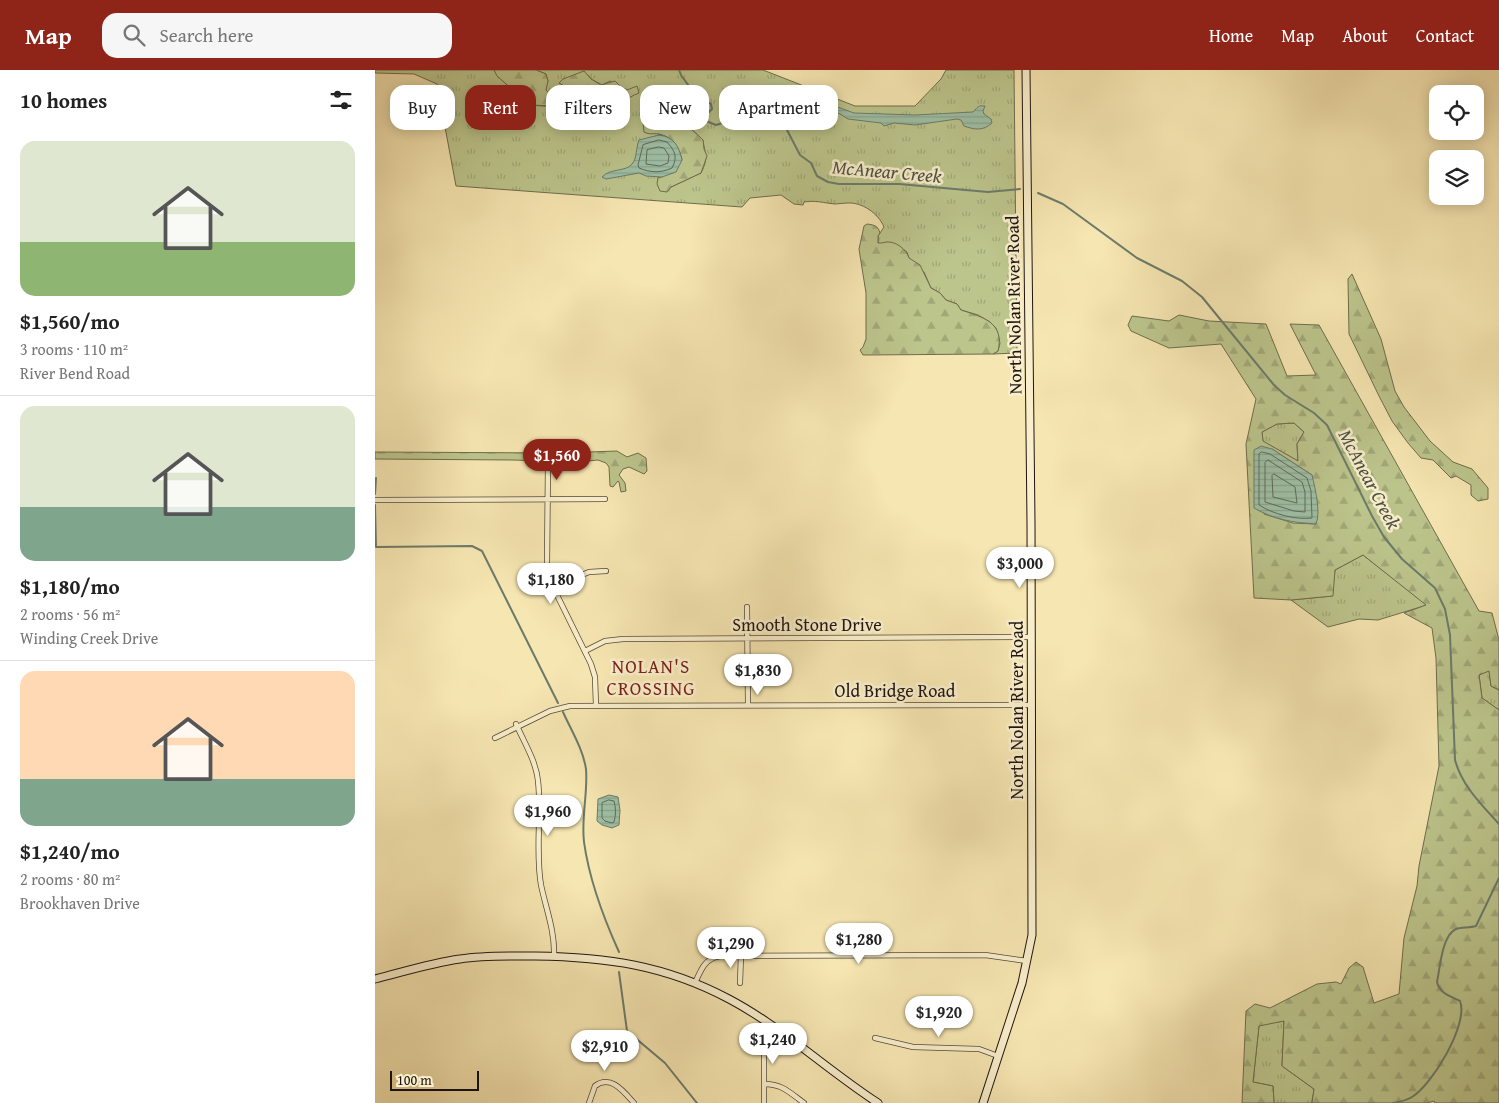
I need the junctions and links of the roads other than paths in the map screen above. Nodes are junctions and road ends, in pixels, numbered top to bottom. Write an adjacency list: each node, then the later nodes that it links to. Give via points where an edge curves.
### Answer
1 (1027, 70): 10 (main road, North Nolan River Road)
2 (548, 462): 3 (street)
3 (547, 499): 4 (street); 5 (street); 7 (street, via 547,564)
4 (605, 499)
5 (375, 500)
6 (606, 571): 7 (street, via 589,572)
7 (553, 587): 11 (street)
8 (747, 607): 9 (street)
9 (747, 638): 10 (street, Smooth Stone Drive); 11 (street, Smooth Stone Drive, via 623,638 605,641); 14 (street)
10 (1031, 638): 12 (main road, North Nolan River Road)
11 (585, 651): 13 (street, via 595,677)
12 (1031, 705): 14 (street, Old Bridge Road); 19 (main road, North Nolan River Road, via 1032,935)
13 (596, 706): 14 (street, Old Bridge Road); 15 (street, Old Bridge Road, via 563,707)
14 (748, 706)
15 (517, 725): 16 (street, Old Bridge Road); 18 (street, via 539,781 541,884 553,930)
16 (495, 738)
17 (741, 955): 19 (street, via 985,954); 21 (street, via 709,959); 22 (street)
18 (554, 956): 20 (main road, via 460,959); 21 (main road, via 618,961)
19 (1027, 961): 25 (main road, North Nolan River Road)
20 (375, 979)
21 (695, 983): 23 (main road)
22 (741, 983)
23 (768, 1023): 26 (street, via 764,1033); 31 (main road)
24 (875, 1038): 25 (street, via 913,1047 979,1049)
25 (998, 1056): 32 (main road, North Nolan River Road)
26 (764, 1084): 27 (street, via 782,1087); 30 (street)
27 (802, 1102)
28 (589, 1103): 29 (street, via 595,1086 604,1082 614,1084)
29 (634, 1103)
30 (764, 1103)
31 (878, 1103)
32 (983, 1103)

